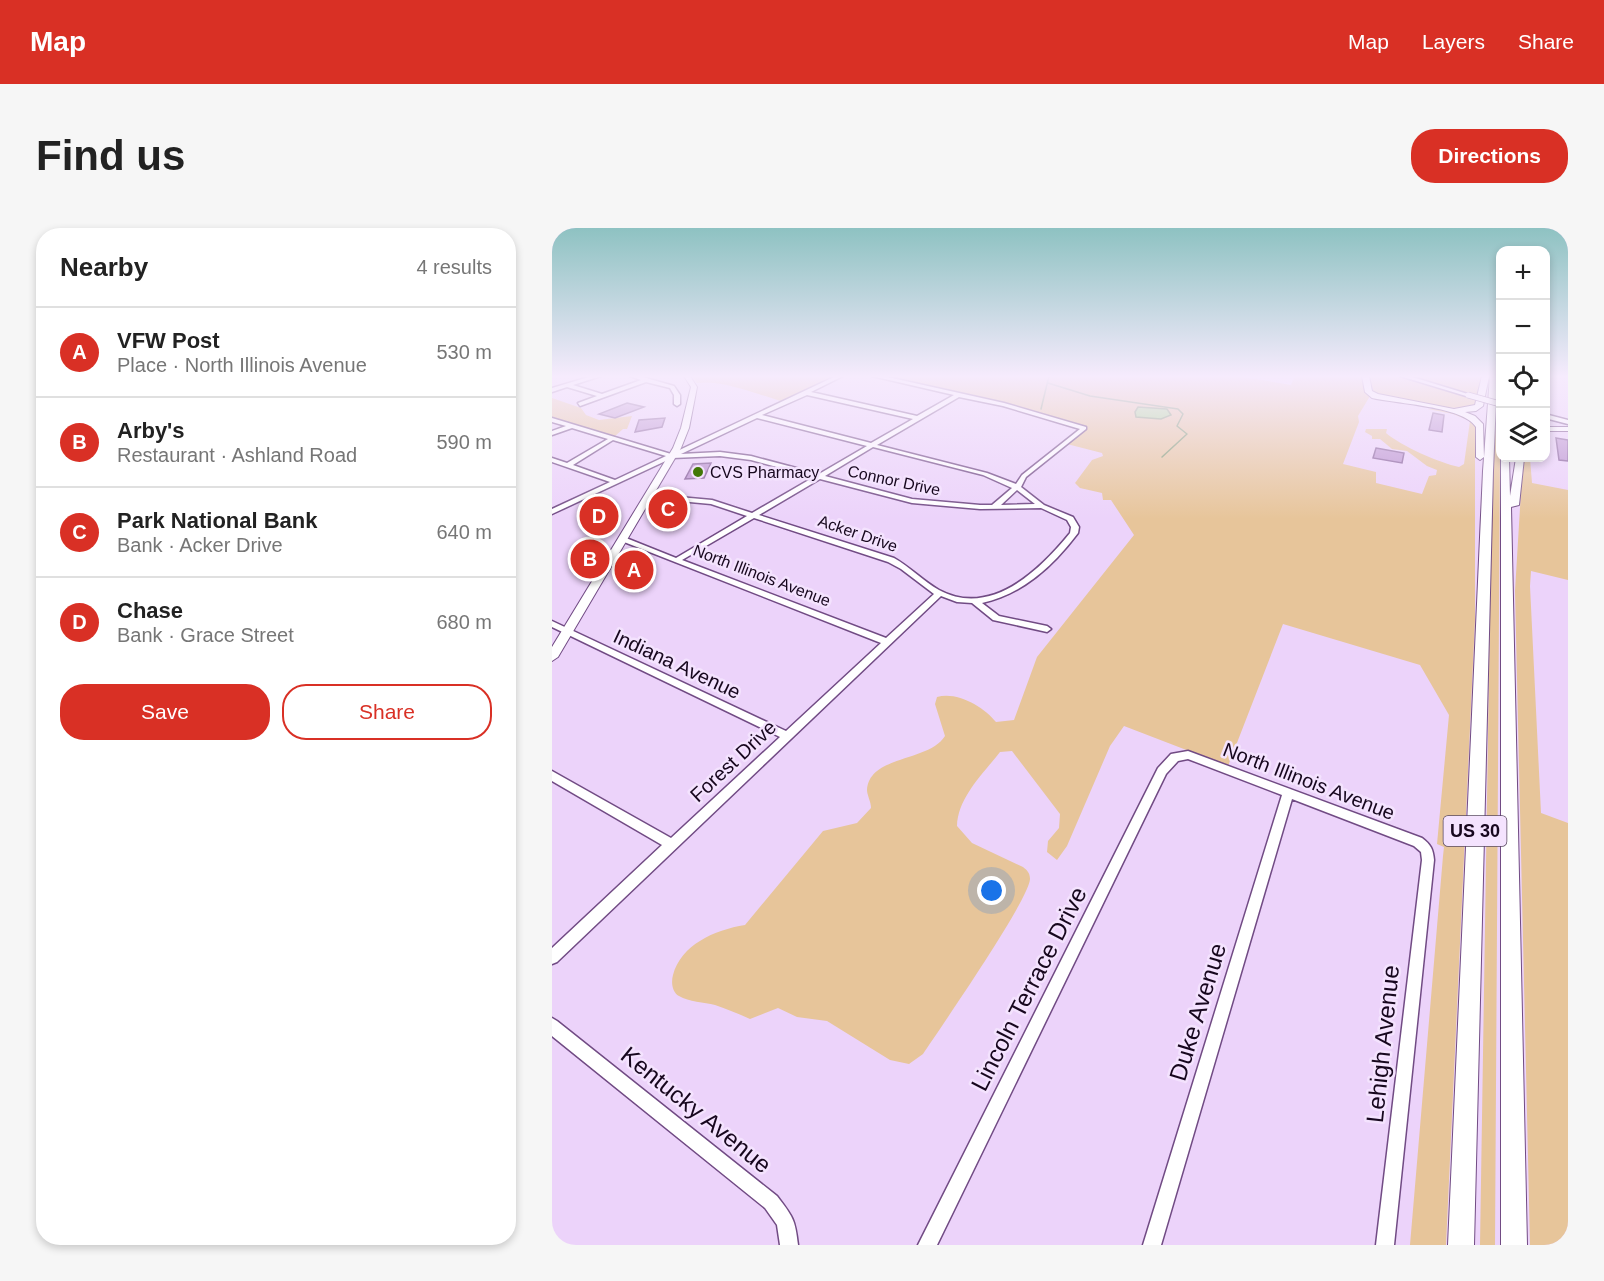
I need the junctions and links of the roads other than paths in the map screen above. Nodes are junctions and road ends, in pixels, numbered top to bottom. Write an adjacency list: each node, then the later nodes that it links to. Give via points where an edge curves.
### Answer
1 (564, 423): 9 (street)
2 (686, 423): 15 (main road)
3 (741, 423): 15 (street)
4 (787, 423): 14 (street)
5 (908, 423): 14 (street)
6 (1069, 423): 21 (street, via 1084,428)
7 (1476, 423): 32 (highway)
8 (1495, 423): 32 (highway, US 30)
9 (572, 426): 12 (street); 13 (street)
10 (1566, 427): 11 (highway)
11 (1550, 428)
12 (552, 433)
13 (613, 438): 15 (street); 19 (street)
14 (872, 445): 20 (street); 22 (street)
15 (672, 456): 20 (street, Connor Drive, via 739,456); 23 (street); 25 (main road)
16 (552, 460): 19 (street)
17 (1505, 462): 33 (highway, US 30)
18 (1520, 462): 33 (highway, via 1513,568)
19 (568, 465): 23 (street)
20 (819, 477): 27 (street, Connor Drive, via 912,501); 29 (street)
21 (1024, 477): 22 (street); 24 (street)
22 (1000, 479): 24 (street)
23 (615, 482): 28 (street)
24 (1017, 487): 26 (street); 27 (street)
25 (645, 501): 29 (street, Acker Drive, via 705,500); 30 (main road)
26 (1042, 506): 27 (street, Connor Drive); 35 (street, via 1073,521 1072,536 1021,586 998,597)
27 (994, 507)
28 (552, 512)
29 (754, 514): 31 (street); 34 (street, Acker Drive, via 891,560)
30 (623, 540): 31 (street, North Illinois Avenue); 38 (main road)
31 (677, 560): 39 (street, North Illinois Avenue)
32 (1484, 562): 53 (highway, US 30)
33 (1507, 579): 54 (highway, US 30)
34 (940, 593): 35 (street, Acker Drive); 39 (street, Forest Drive)
35 (974, 601): 37 (street, Acker Drive, via 996,618)
36 (552, 624): 38 (street, Indiana Avenue)
37 (1047, 629)
38 (568, 632): 40 (main road); 41 (street, Indiana Avenue)
39 (888, 642): 41 (street, Forest Drive)
40 (552, 657)
41 (787, 736): 45 (street, Forest Drive)
42 (1175, 757): 44 (street, North Illinois Avenue, via 1194,756); 50 (street, Lincoln Terrace Drive, via 1162,771)
43 (552, 776): 45 (street)
44 (1288, 793): 46 (street, North Illinois Avenue, via 1418,842); 51 (street, Duke Avenue)
45 (671, 844): 47 (street, Forest Drive)
46 (1427, 849): 52 (street, Lehigh Avenue)
47 (552, 957)
48 (552, 1026): 49 (street, Kentucky Avenue, via 771,1202 786,1222)
49 (789, 1245)
50 (927, 1245)
51 (1152, 1245)
52 (1385, 1245)
53 (1461, 1245)
54 (1514, 1245)

